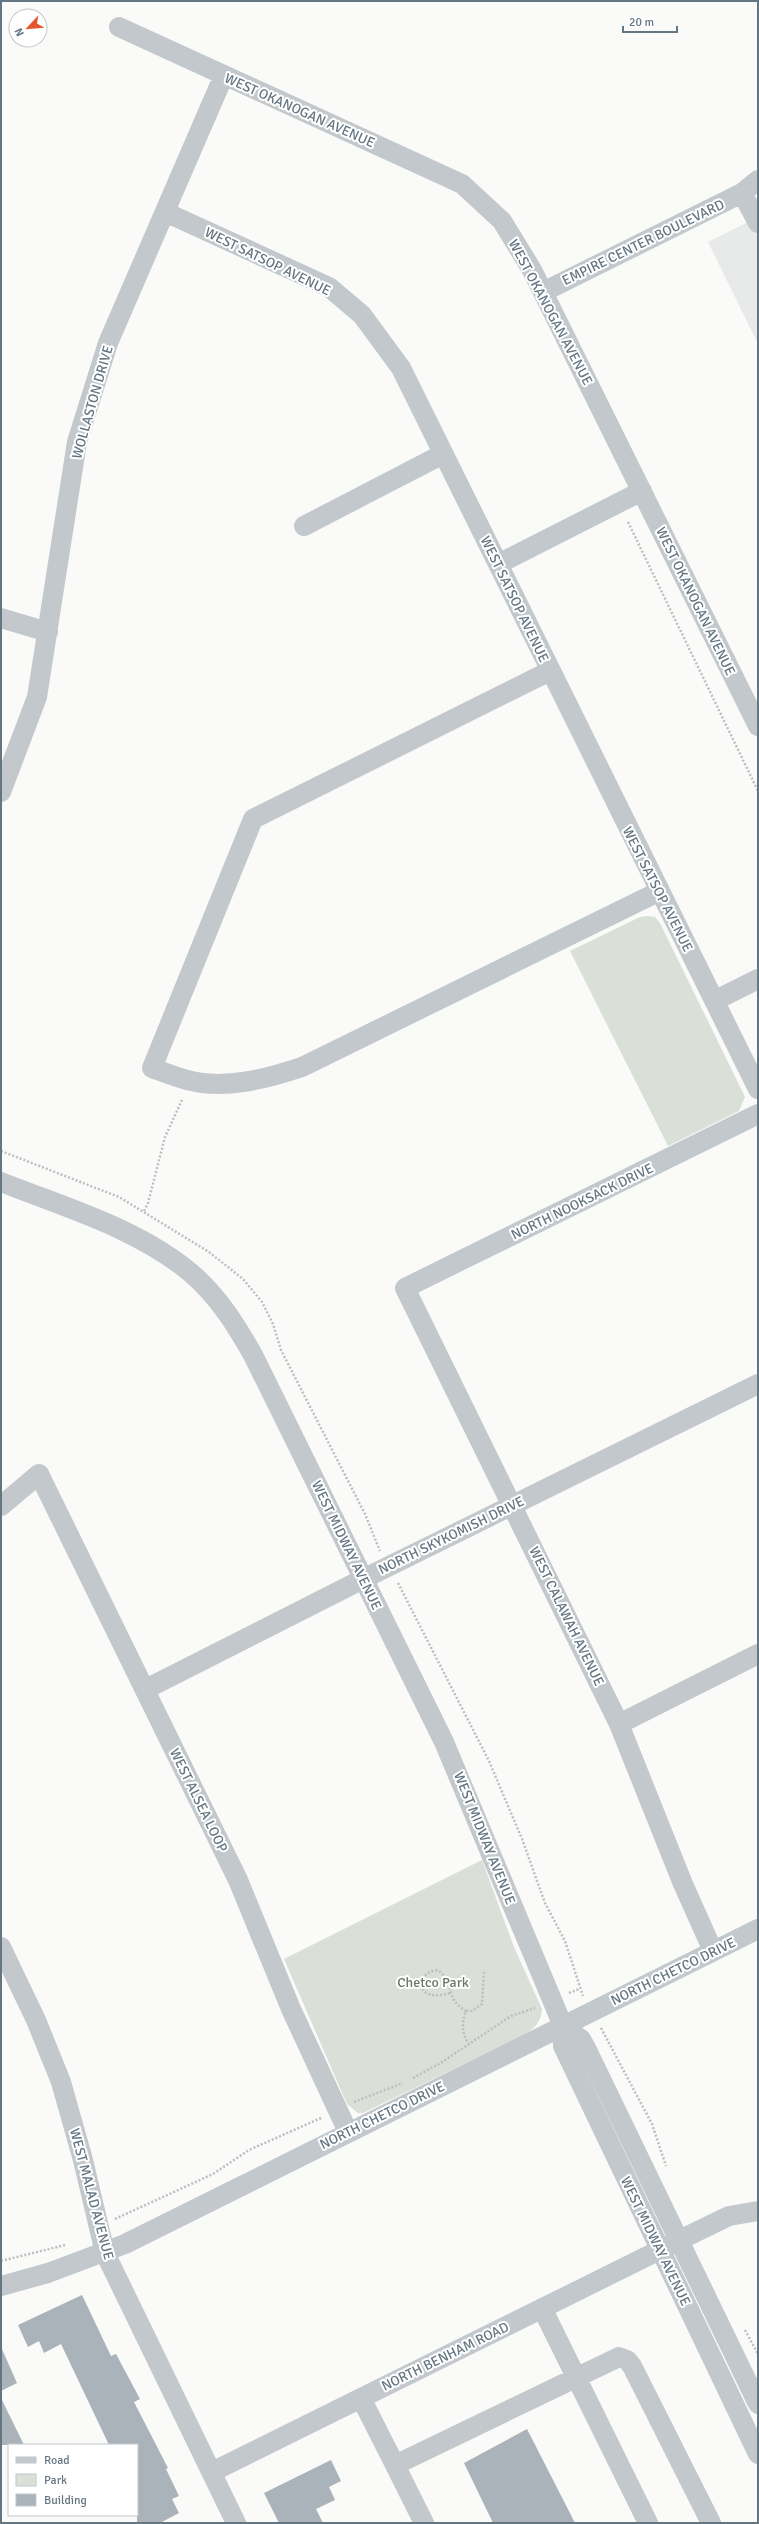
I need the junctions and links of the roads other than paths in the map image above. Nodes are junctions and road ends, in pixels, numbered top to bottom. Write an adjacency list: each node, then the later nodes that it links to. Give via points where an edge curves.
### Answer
1 (119, 28): 2 (street, WEST OKANOGAN AVENUE)
2 (224, 75): 5 (street, WOLLASTON DRIVE); 7 (street, WEST OKANOGAN AVENUE, via 462,184 502,221)
3 (758, 180): 4 (street, EMPIRE CENTER BOULEVARD)
4 (750, 191): 6 (street); 7 (street, EMPIRE CENTER BOULEVARD)
5 (165, 212): 8 (street, WEST SATSOP AVENUE, via 329,287 362,315 401,368); 13 (street, WOLLASTON DRIVE, via 108,343 77,442)
6 (758, 223)
7 (543, 292): 9 (street, WEST OKANOGAN AVENUE)
8 (444, 454): 10 (street); 11 (street, WEST SATSOP AVENUE)
9 (642, 491): 11 (street); 15 (street, WEST OKANOGAN AVENUE)
10 (304, 526)
11 (498, 564): 14 (street, WEST SATSOP AVENUE)
12 (1, 618): 13 (street)
13 (48, 632): 16 (street, WOLLASTON DRIVE, via 37,697)
14 (550, 671): 17 (street, WEST SATSOP AVENUE); 17 (street, via 253,819 152,1068 187,1080 210,1084 269,1078 302,1067)
15 (758, 726)
16 (1, 792)
17 (660, 891): 19 (street, WEST SATSOP AVENUE)
18 (758, 979): 19 (street)
19 (714, 1000): 20 (street, WEST SATSOP AVENUE)
20 (758, 1089)
21 (758, 1114): 23 (street, NORTH NOOKSACK DRIVE)
22 (1, 1182): 27 (street, WEST MIDWAY AVENUE, via 130,1234 165,1254 192,1274 215,1297 236,1324 253,1355)
23 (406, 1288): 25 (street, WEST CALAWAH AVENUE)
24 (758, 1384): 25 (street, NORTH SKYKOMISH DRIVE)
25 (513, 1505): 27 (street, NORTH SKYKOMISH DRIVE); 30 (street, WEST CALAWAH AVENUE)
26 (1, 1506): 29 (street, WEST ALSEA LOOP, via 39,1474)
27 (363, 1579): 29 (street, NORTH SKYKOMISH DRIVE); 34 (street, WEST MIDWAY AVENUE, via 463,1784)
28 (758, 1654): 30 (street)
29 (146, 1689): 35 (street, WEST ALSEA LOOP, via 238,1880 291,2009)
30 (619, 1724): 33 (street, WEST CALAWAH AVENUE, via 683,1884)
31 (758, 1929): 33 (street, NORTH CHETCO DRIVE)
32 (1, 1947): 39 (street, WEST MALAD AVENUE, via 36,2020 61,2082)
33 (713, 1951): 34 (street, NORTH CHETCO DRIVE)
34 (563, 2026): 35 (street, NORTH CHETCO DRIVE); 37 (street, WEST MIDWAY AVENUE, via 581,2039); 38 (street, WEST MIDWAY AVENUE, via 564,2046)
35 (348, 2132): 39 (street, NORTH CHETCO DRIVE)
36 (758, 2211): 37 (street, NORTH BENHAM ROAD, via 729,2216)
37 (678, 2241): 38 (street, NORTH BENHAM ROAD); 44 (street, WEST MIDWAY AVENUE)
38 (661, 2250): 41 (street, NORTH BENHAM ROAD); 45 (street, WEST MIDWAY AVENUE)
39 (105, 2253): 40 (street, NORTH CHETCO DRIVE); 47 (street, WEST MALAD AVENUE)
40 (1, 2286)
41 (542, 2308): 42 (street); 43 (street, NORTH BENHAM ROAD)
42 (576, 2377): 46 (street); 50 (street); 51 (street, via 619,2357 627,2360)
43 (361, 2398): 46 (street); 47 (street, NORTH BENHAM ROAD)
44 (758, 2404)
45 (758, 2454)
46 (395, 2465): 49 (street)
47 (212, 2472): 48 (street, WEST MALAD AVENUE)
48 (236, 2523)
49 (424, 2523)
50 (648, 2523)
51 (711, 2523)

